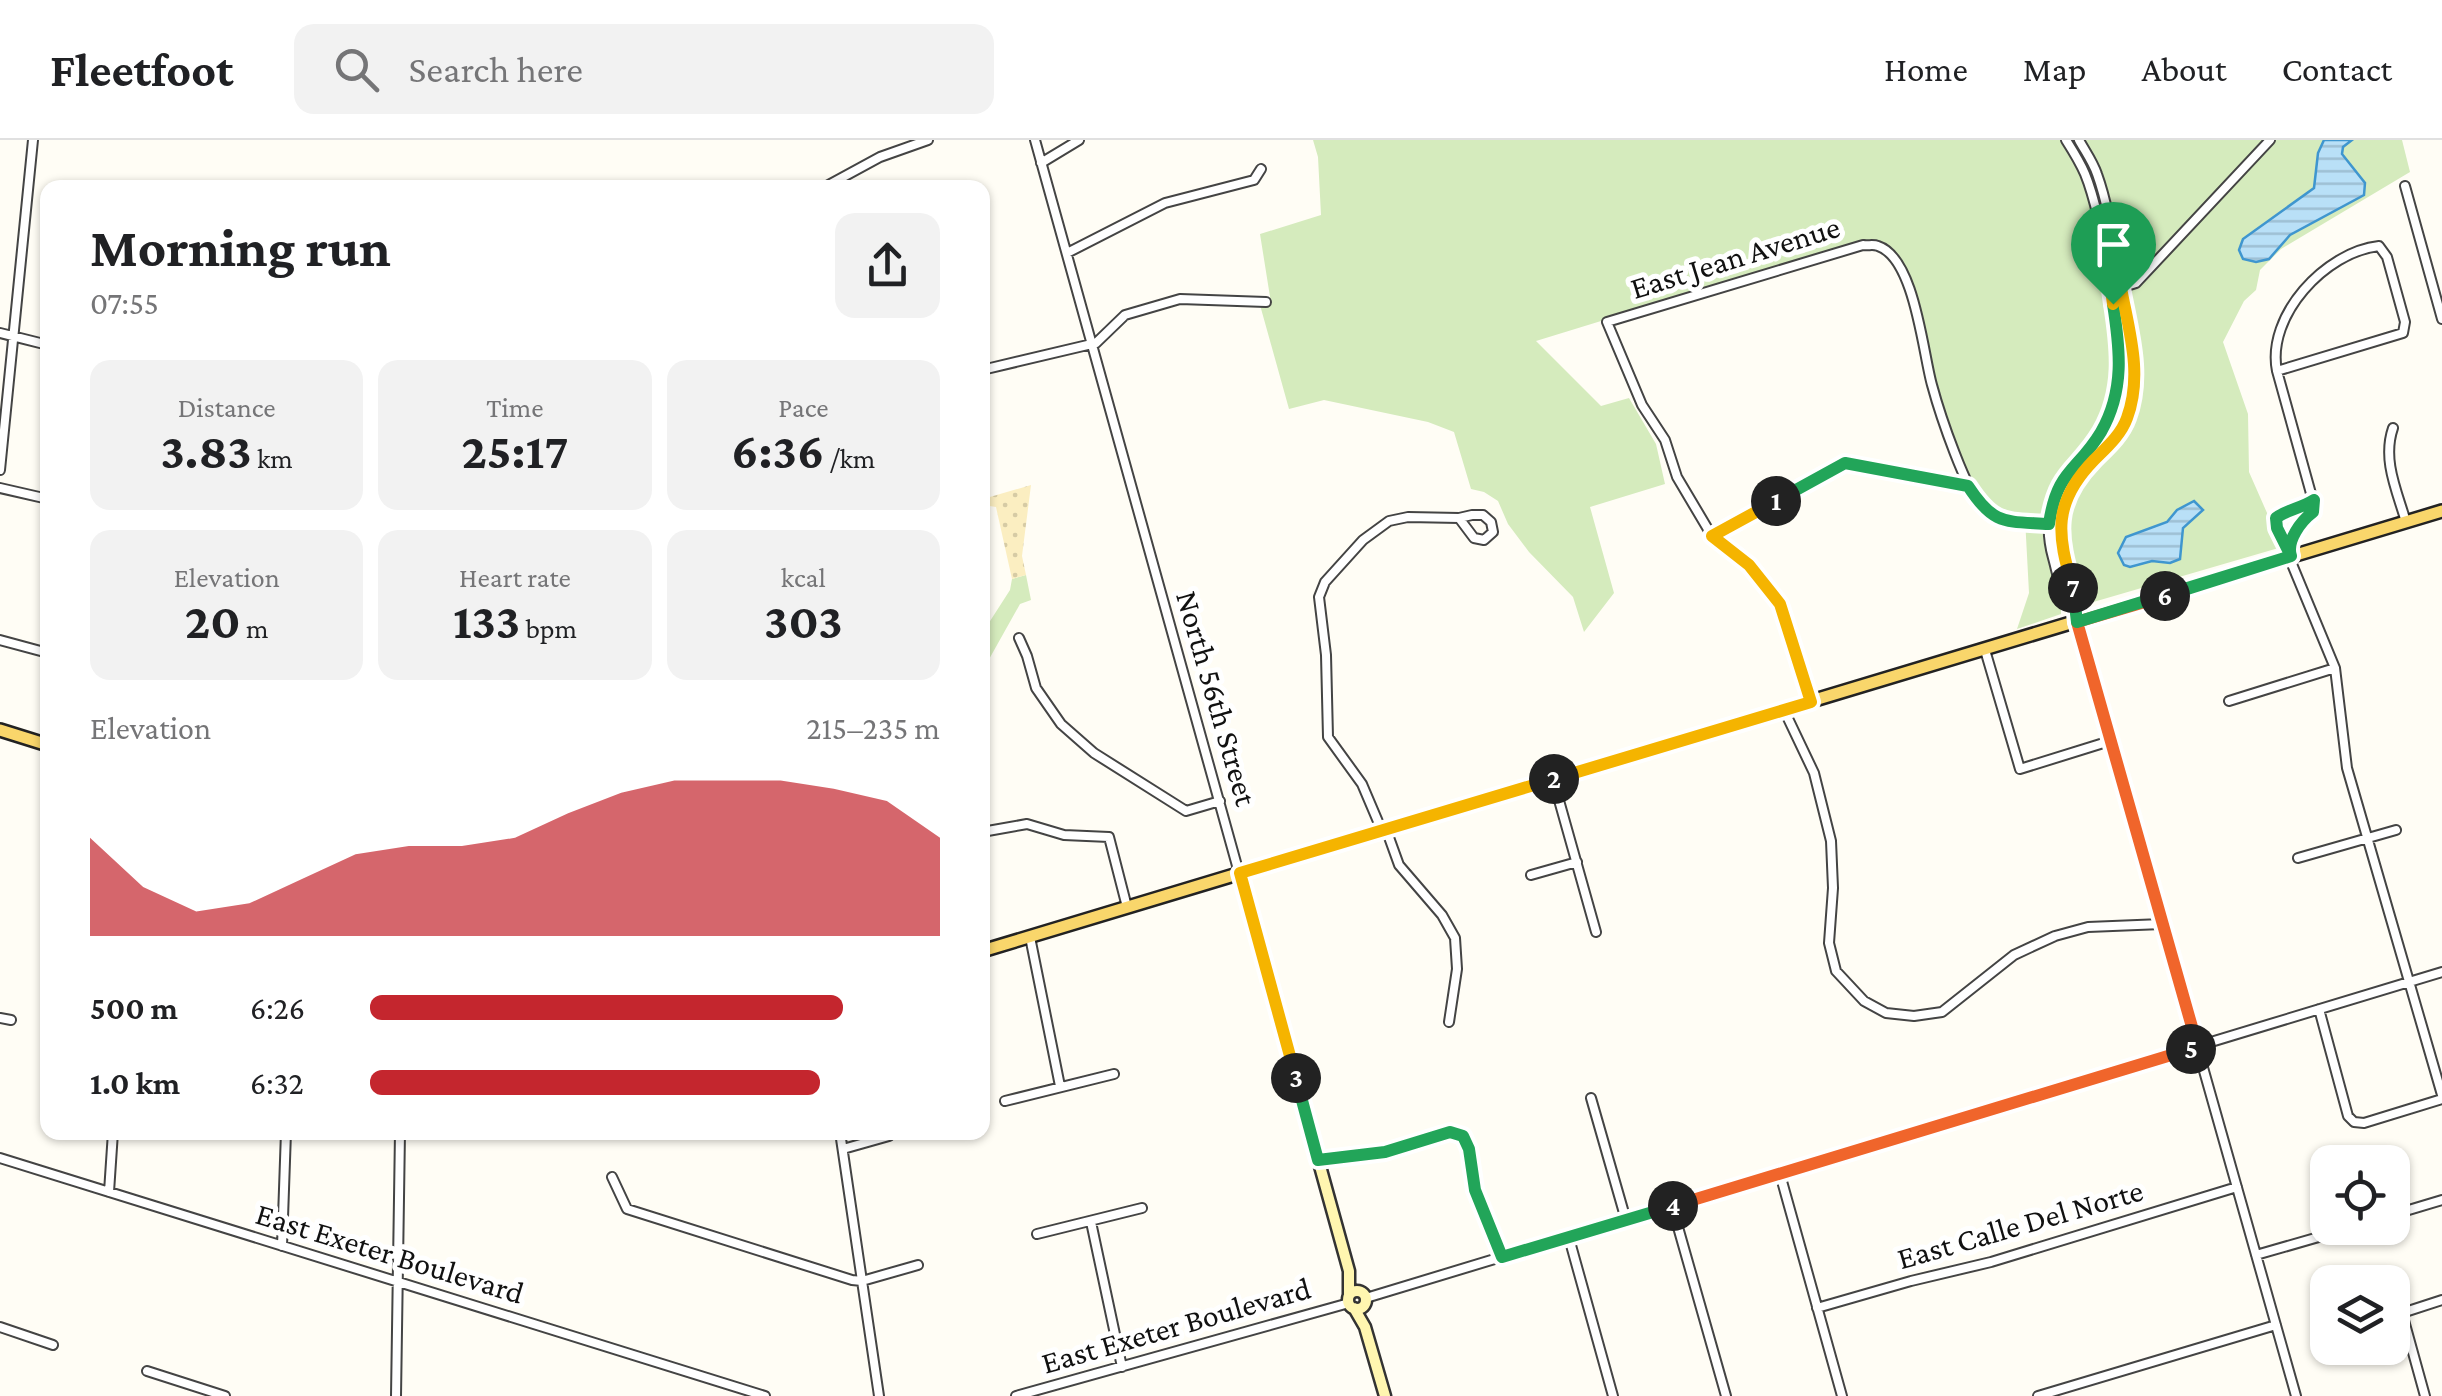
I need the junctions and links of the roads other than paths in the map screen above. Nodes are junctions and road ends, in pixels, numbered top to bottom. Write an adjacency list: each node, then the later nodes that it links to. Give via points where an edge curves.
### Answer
1 (33, 140): 18 (street)
2 (928, 140): 10 (street)
3 (1034, 140): 8 (street, North 56th Street)
4 (1079, 140): 8 (street)
5 (2066, 140): 14 (street, via 2094,199)
6 (2079, 140): 13 (street, via 2104,197)
7 (2270, 140): 13 (street, via 2136,283)
8 (1041, 163): 12 (street, North 56th Street)
9 (1261, 168): 12 (street, via 1254,180 1165,203)
10 (838, 180)
11 (2405, 186): 16 (street)
12 (1066, 253): 20 (street, North 56th Street)
13 (2121, 288): 14 (street); 34 (street, via 2136,388 2126,421 2066,497)
14 (2111, 290): 33 (street, via 2120,349 2117,391 2101,431 2055,492)
15 (1266, 302): 20 (street, via 1180,299 1125,315)
16 (2442, 319)
17 (0, 334): 18 (street)
18 (12, 337): 19 (street); 24 (street)
19 (40, 343)
20 (1090, 344): 21 (street); 52 (street, North 56th Street)
21 (990, 368)
22 (2277, 371): 22 (street, via 2276,338 2317,273 2379,246 2403,333); 28 (street)
23 (2393, 428): 32 (street, via 2388,458)
24 (0, 470)
25 (1968, 486): 33 (street, via 1984,510 2004,521); 36 (street, via 1845,463); 36 (street, East Jean Avenue, via 1932,385 1907,284 1891,256 1879,246 1863,246 1606,322)
26 (0, 488): 27 (street)
27 (40, 496)
28 (2314, 500): 30 (street); 35 (street, via 2313,512)
29 (2442, 511): 32 (main road)
30 (2292, 512): 35 (street); 37 (street, via 2276,518)
31 (1459, 518): 53 (street, via 1390,521 1364,540 1319,597 1328,737)
32 (2406, 522): 37 (main road)
33 (2049, 524): 34 (street); 38 (street, via 2050,551)
34 (2060, 524): 38 (street)
35 (2299, 524): 37 (street)
36 (1712, 536): 46 (street, via 1749,565 1780,604)
37 (2290, 553): 39 (main road); 44 (street)
38 (2073, 608): 39 (street)
39 (2077, 622): 42 (main road); 49 (street)
40 (1018, 638): 52 (street, via 1044,703 1076,739 1186,811)
41 (0, 640): 43 (street)
42 (1985, 650): 46 (main road); 49 (street, via 2020,769)
43 (40, 651)
44 (2335, 668): 45 (street); 56 (street, via 2344,751)
45 (2229, 701)
46 (1811, 702): 47 (main road)
47 (1784, 710): 51 (main road); 62 (street, via 1814,772 1831,841 1836,971 1852,992 1886,1012 1942,1012 2014,955 2055,936 2088,927)
48 (1, 731): 50 (main road)
49 (2110, 741): 62 (street)
50 (40, 743)
51 (1553, 779): 53 (main road); 58 (street)
52 (1220, 801): 59 (street, North 56th Street)
53 (1384, 830): 59 (main road); 71 (street, via 1399,865 1455,938 1458,970)
54 (2396, 830): 56 (street)
55 (990, 831): 61 (street, via 1027,824 1064,835 1109,836)
56 (2366, 838): 57 (street); 67 (street)
57 (2298, 858)
58 (1576, 862): 60 (street); 63 (street)
59 (1240, 873): 61 (main road); 85 (main road, North 56th Street)
60 (1532, 875)
61 (1127, 907): 64 (main road)
62 (2162, 924): 72 (street)
63 (1596, 932)
64 (1030, 938): 65 (main road); 74 (street)
65 (990, 949)
66 (2442, 972): 67 (street, East Exeter Boulevard)
67 (2408, 983): 68 (street, East Exeter Boulevard); 75 (street)
68 (2319, 1009): 72 (street, East Exeter Boulevard); 75 (street, via 2354,1122)
69 (0, 1018): 70 (street)
70 (11, 1020)
71 (1449, 1022)
72 (2198, 1048): 86 (street, East Exeter Boulevard); 88 (street)
73 (1114, 1074): 74 (street)
74 (1060, 1086): 77 (street)
75 (2442, 1097)
76 (1591, 1098): 94 (street)
77 (1005, 1102)
78 (112, 1140): 89 (street)
79 (286, 1140): 99 (street)
80 (400, 1140): 103 (street)
81 (841, 1140): 83 (street)
82 (877, 1140): 83 (street)
83 (843, 1150): 104 (street)
84 (0, 1158): 89 (street, East Exeter Boulevard)
85 (1318, 1160): 101 (street, via 1385,1152 1450,1132 1463,1136 1475,1190); 105 (main road, North 56th Street)
86 (1780, 1174): 91 (street, East Exeter Boulevard); 107 (street)
87 (612, 1177): 104 (street, via 628,1208)
88 (2237, 1187): 100 (street); 107 (street, East Calle Del Norte)
89 (109, 1192): 99 (street, East Exeter Boulevard)
90 (2442, 1200): 93 (street)
91 (1672, 1206): 94 (street, East Exeter Boulevard); 120 (street)
92 (1142, 1208): 95 (street)
93 (2410, 1210)
94 (1626, 1220): 97 (street, East Exeter Boulevard)
95 (1091, 1222): 96 (street); 111 (street)
96 (1037, 1234)
97 (1569, 1238): 101 (street, East Exeter Boulevard); 119 (street)
98 (2310, 1239): 100 (street)
99 (282, 1246): 103 (street, East Exeter Boulevard)
100 (2256, 1255): 108 (street)
101 (1502, 1257): 105 (street, East Exeter Boulevard)
102 (918, 1265): 104 (street)
103 (398, 1282): 114 (street); 115 (street, East Exeter Boulevard)
104 (862, 1282): 116 (street)
105 (1357, 1300): 111 (street, East Exeter Boulevard); 118 (main road, North 56th Street)
106 (2442, 1300): 124 (street, via 2402,1313)
107 (1817, 1308): 121 (street)
108 (2276, 1325): 122 (street); 123 (street)
109 (0, 1327): 110 (street)
110 (53, 1345)
111 (1122, 1367): 117 (street, East Exeter Boulevard)
112 (146, 1371): 113 (street)
113 (225, 1396)
114 (396, 1396)
115 (766, 1396)
116 (879, 1396)
117 (1016, 1396)
118 (1384, 1396)
119 (1612, 1396)
120 (1726, 1396)
121 (1842, 1396)
122 (2038, 1396)
123 (2296, 1396)
124 (2425, 1396)

